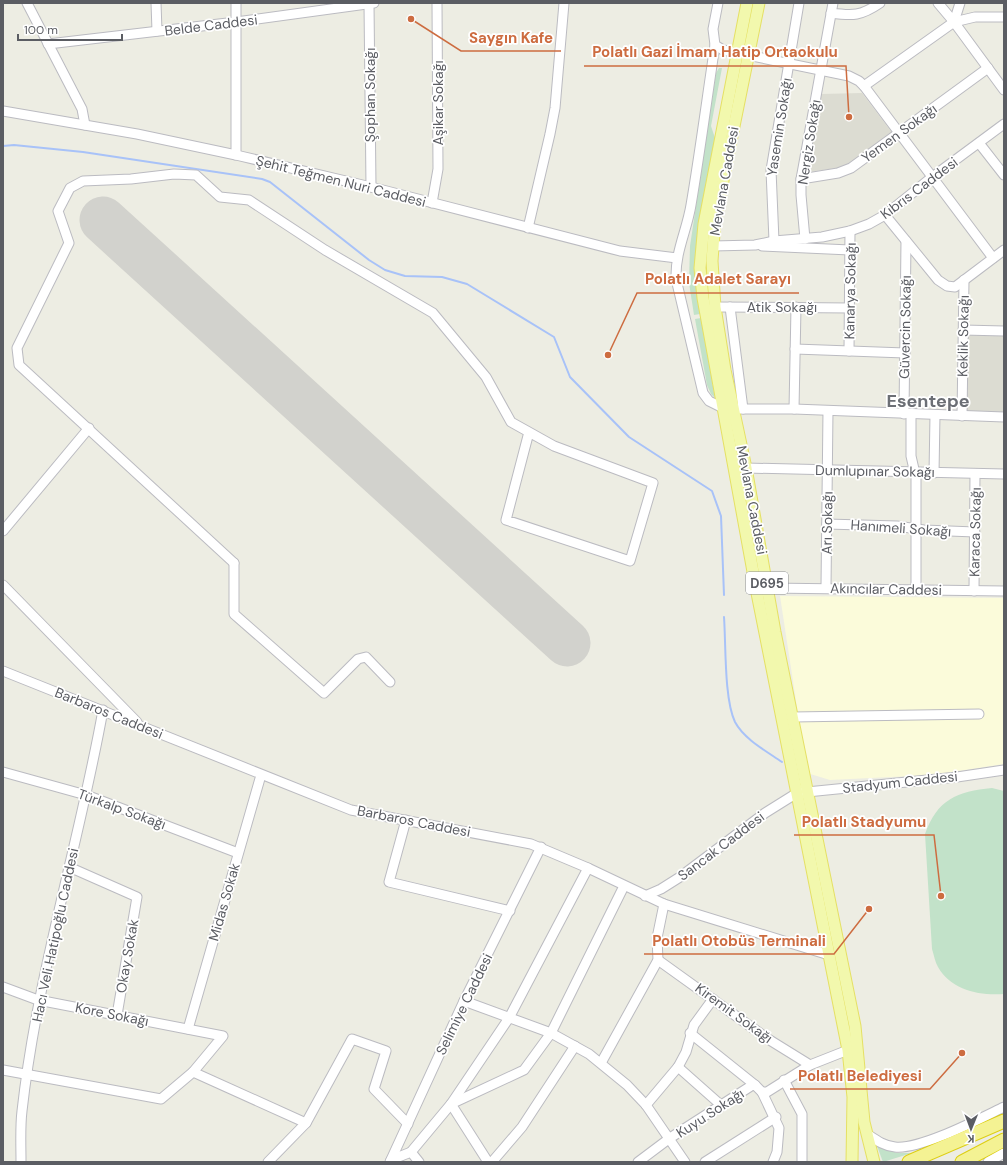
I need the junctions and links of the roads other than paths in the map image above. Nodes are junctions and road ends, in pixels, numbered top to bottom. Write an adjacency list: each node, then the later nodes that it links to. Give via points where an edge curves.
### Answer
1 (27, 3): 21 (street)
2 (156, 3): 20 (street)
3 (236, 3): 18 (street)
4 (372, 3): 15 (street, Belde Caddesi); 38 (street, Şophan Sokağı)
5 (437, 3): 39 (street, Aşikar Sokağı, via 438,169)
6 (564, 3): 41 (street, via 555,108)
7 (718, 3): 22 (street, via 713,29)
8 (747, 3): 23 (main road, Mevlana Caddesi / D695)
9 (758, 3): 23 (main road, Mevlana Caddesi / D695)
10 (799, 3): 24 (street, Yasemin Sokağı)
11 (832, 3): 16 (street, Nergiz Sokağı)
12 (880, 3): 16 (street, via 856,15)
13 (938, 3): 19 (street)
14 (960, 3): 19 (street)
15 (320, 7): 18 (street, Belde Caddesi)
16 (831, 13): 26 (street, Nergiz Sokağı)
17 (1004, 17): 19 (street)
18 (236, 22): 20 (street, Belde Caddesi); 34 (street)
19 (954, 22): 25 (street); 27 (street)
20 (157, 31): 21 (street, Belde Caddesi)
21 (48, 44): 31 (street, via 82,109)
22 (715, 45): 23 (street, via 722,50); 50 (street, via 691,206)
23 (743, 53): 24 (street); 47 (main road, Mevlana Caddesi / D695); 62 (main road, Mevlana Caddesi / D695, via 708,202 701,255 703,298)
24 (790, 62): 26 (street); 45 (street, Yasemin Sokağı, via 771,170)
25 (988, 68): 28 (street); 32 (street, Yemen Sokağı)
26 (821, 69): 27 (street, via 850,76); 37 (street, Nergiz Sokağı)
27 (864, 86): 32 (street)
28 (1004, 90)
29 (3, 111): 31 (street, Şehit Teğmen Nuri Caddesi)
30 (1004, 124): 33 (street, Kıbrıs Caddesi)
31 (84, 125): 34 (street, Şehit Teğmen Nuri Caddesi)
32 (898, 134): 36 (street); 37 (street, Yemen Sokağı, via 846,171)
33 (979, 143): 35 (street); 36 (street, Kıbrıs Caddesi)
34 (236, 155): 38 (street, Şehit Teğmen Nuri Caddesi)
35 (1004, 175)
36 (931, 178): 40 (street, Kıbrıs Caddesi); 51 (street)
37 (801, 179): 43 (street, Nergiz Sokağı)
38 (371, 187): 39 (street, Şehit Teğmen Nuri Caddesi)
39 (432, 203): 41 (street, Şehit Teğmen Nuri Caddesi)
40 (885, 215): 42 (street, Kıbrıs Caddesi); 44 (street)
41 (528, 228): 50 (street, Şehit Teğmen Nuri Caddesi, via 620,251)
42 (850, 231): 43 (street, Kıbrıs Caddesi); 48 (street, Kanarya Sokağı)
43 (805, 239): 45 (street, Kıbrıs Caddesi)
44 (906, 240): 52 (street, via 938,280 947,286 955,287); 61 (street, Güvercin Sokağı)
45 (774, 241): 46 (street, Kıbrıs Caddesi)
46 (755, 245): 47 (street, Kıbrıs Caddesi); 48 (street, Kıbrıs Caddesi)
47 (713, 246): 53 (main road, Mevlana Caddesi / D695)
48 (850, 250): 56 (street, Kanarya Sokağı)
49 (1004, 250): 51 (street)
50 (677, 258): 62 (street, via 676,279 703,392 709,401)
51 (993, 258): 52 (street)
52 (964, 280): 57 (street, Keklik Sokağı)
53 (714, 307): 54 (street, Atik Sokağı); 63 (main road, Mevlana Caddesi / D695)
54 (730, 307): 55 (street, Atik Sokağı); 63 (street)
55 (796, 307): 56 (street, Atik Sokağı); 59 (street)
56 (850, 308): 60 (street, Kanarya Sokağı)
57 (963, 330): 58 (street); 68 (street, Keklik Sokağı)
58 (1004, 331)
59 (795, 350): 60 (street); 64 (street)
60 (849, 351): 61 (street)
61 (904, 353): 66 (street, Güvercin Sokağı)
62 (721, 407): 99 (main road, Mevlana Caddesi / D695)
63 (738, 409): 64 (street); 72 (main road, Mevlana Caddesi / D695)
64 (794, 409): 65 (street)
65 (828, 411): 66 (street); 73 (street, Arı Sokağı)
66 (907, 414): 67 (street); 74 (street)
67 (935, 415): 68 (street); 75 (street)
68 (962, 416): 69 (street)
69 (1004, 417)
70 (89, 428): 71 (street, via 19,365 17,348 69,243 58,211 70,188 83,181 174,174 196,175 220,197 249,200 325,250 433,313 486,377 511,422); 80 (street); 82 (street)
71 (529, 432): 71 (street, via 554,446 653,483 630,561 506,520)
72 (746, 468): 73 (street, Dumlupınar Sokağı); 85 (main road, Mevlana Caddesi / D695)
73 (828, 470): 74 (street, Dumlupınar Sokağı); 78 (street, Arı Sokağı)
74 (915, 473): 75 (street, Dumlupınar Sokağı); 79 (street)
75 (934, 473): 76 (street, Dumlupınar Sokağı)
76 (975, 474): 77 (street, Dumlupınar Sokağı); 81 (street, Karaca Sokağı)
77 (1004, 474)
78 (827, 524): 79 (street, Hanımeli Sokağı); 84 (street, Arı Sokağı)
79 (917, 529): 81 (street, Hanımeli Sokağı); 86 (street)
80 (3, 532)
81 (975, 532): 87 (street, Karaca Sokağı)
82 (234, 564): 89 (street); 91 (street, via 234,614 324,693 358,659 366,656)
83 (3, 585): 95 (street)
84 (826, 587): 85 (street, Akıncılar Caddesi); 86 (street, Akıncılar Caddesi)
85 (768, 588): 94 (main road, Mevlana Caddesi / D695)
86 (916, 589): 87 (street, Akıncılar Caddesi)
87 (974, 591): 88 (street, Akıncılar Caddesi)
88 (1004, 591)
89 (234, 607)
90 (3, 671): 92 (street, Barbaros Caddesi)
91 (390, 682)
92 (103, 710): 95 (street, Barbaros Caddesi); 100 (street, Hacı Veli Hatipoğlu Caddesi)
93 (979, 714): 94 (street)
94 (792, 716): 99 (main road, Mevlana Caddesi / D695)
95 (141, 726): 98 (street, Barbaros Caddesi)
96 (1004, 770): 99 (street, Stadyum Caddesi)
97 (3, 772): 100 (street, Türkalp Sokağı)
98 (261, 775): 101 (street, Barbaros Caddesi, via 351,810); 103 (street, Midas Sokak)
99 (802, 792): 107 (street, Sancak Caddesi, via 765,813 680,877); 110 (main road, Mevlana Caddesi / D695); 140 (main road, Mevlana Caddesi / D695, via 855,1026)
100 (86, 795): 103 (street, Türkalp Sokağı); 104 (street, Hacı Veli Hatipoğlu Caddesi)
101 (406, 820): 102 (street, Barbaros Caddesi); 109 (street, via 389,882)
102 (541, 847): 105 (street, Barbaros Caddesi); 109 (street, Selimiye Caddesi)
103 (238, 853): 118 (street, Midas Sokak)
104 (69, 867): 114 (street, Hacı Veli Hatipoğlu Caddesi); 116 (street, Okay Sokak, via 137,897)
105 (588, 868): 106 (street, Barbaros Caddesi); 117 (street)
106 (624, 886): 107 (street, Barbaros Caddesi); 119 (street)
107 (645, 896): 108 (street, Barbaros Caddesi)
108 (664, 904): 110 (street, Barbaros Caddesi); 111 (street, via 657,938)
109 (510, 911): 115 (street, Selimiye Caddesi)
110 (829, 955): 122 (main road, Mevlana Caddesi / D695)
111 (658, 960): 113 (street, Kiremit Sokağı); 123 (street)
112 (3, 987): 114 (street, Kore Sokağı)
113 (713, 999): 120 (street); 124 (street, Kiremit Sokağı, via 768,1039)
114 (38, 1000): 116 (street, Kore Sokağı); 128 (street, Hacı Veli Hatipoğlu Caddesi)
115 (464, 1001): 117 (street); 139 (street, Selimiye Caddesi)
116 (117, 1015): 118 (street, Kore Sokağı)
117 (509, 1018): 119 (street); 132 (street)
118 (188, 1029): 127 (street, Kore Sokağı, via 222,1036)
119 (551, 1033): 121 (street); 132 (street, via 524,1070)
120 (690, 1033): 125 (street, via 686,1052); 130 (street)
121 (576, 1046): 123 (street); 150 (street, via 522,1127)
122 (848, 1050): 124 (street, Kuyu Sokağı); 156 (main road, Mevlana Caddesi / D695, via 853,1097)
123 (601, 1063): 133 (street)
124 (810, 1065): 129 (street, Kuyu Sokağı)
125 (678, 1067): 133 (street); 134 (street)
126 (3, 1070): 128 (street)
127 (193, 1072): 128 (street, via 161,1099); 138 (street)
128 (27, 1075): 146 (street, Hacı Veli Hatipoğlu Caddesi, via 22,1112)
129 (784, 1080): 131 (street, Kuyu Sokağı, via 767,1092); 155 (street, via 802,1114)
130 (755, 1085): 131 (street, Kuyu Sokağı); 134 (street, Kuyu Sokağı)
131 (762, 1092): 136 (street)
132 (451, 1104): 143 (street); 149 (street)
133 (646, 1105): 141 (street)
134 (722, 1106): 141 (street, Kuyu Sokağı)
135 (1004, 1107): 140 (street, via 923,1142 905,1146 886,1145)
136 (776, 1117): 153 (street); 154 (street, via 779,1132)
137 (1004, 1121): 158 (highway)
138 (306, 1123): 139 (street, via 352,1039 386,1051 374,1089); 147 (street)
139 (408, 1124): 145 (street, Selimiye Caddesi)
140 (867, 1134): 157 (main road, Mevlana Caddesi / D695)
141 (670, 1138): 151 (street, Kuyu Sokağı); 152 (street)
142 (1004, 1140): 159 (highway)
143 (411, 1152): 145 (street); 148 (street)
144 (1004, 1153): 160 (street)
145 (391, 1161)
146 (21, 1162)
147 (268, 1162)
148 (420, 1162)
149 (488, 1162)
150 (492, 1162)
151 (638, 1162)
152 (685, 1162)
153 (706, 1162)
154 (773, 1162)
155 (802, 1162)
156 (852, 1162)
157 (874, 1162)
158 (909, 1162)
159 (962, 1162)
160 (988, 1162)

